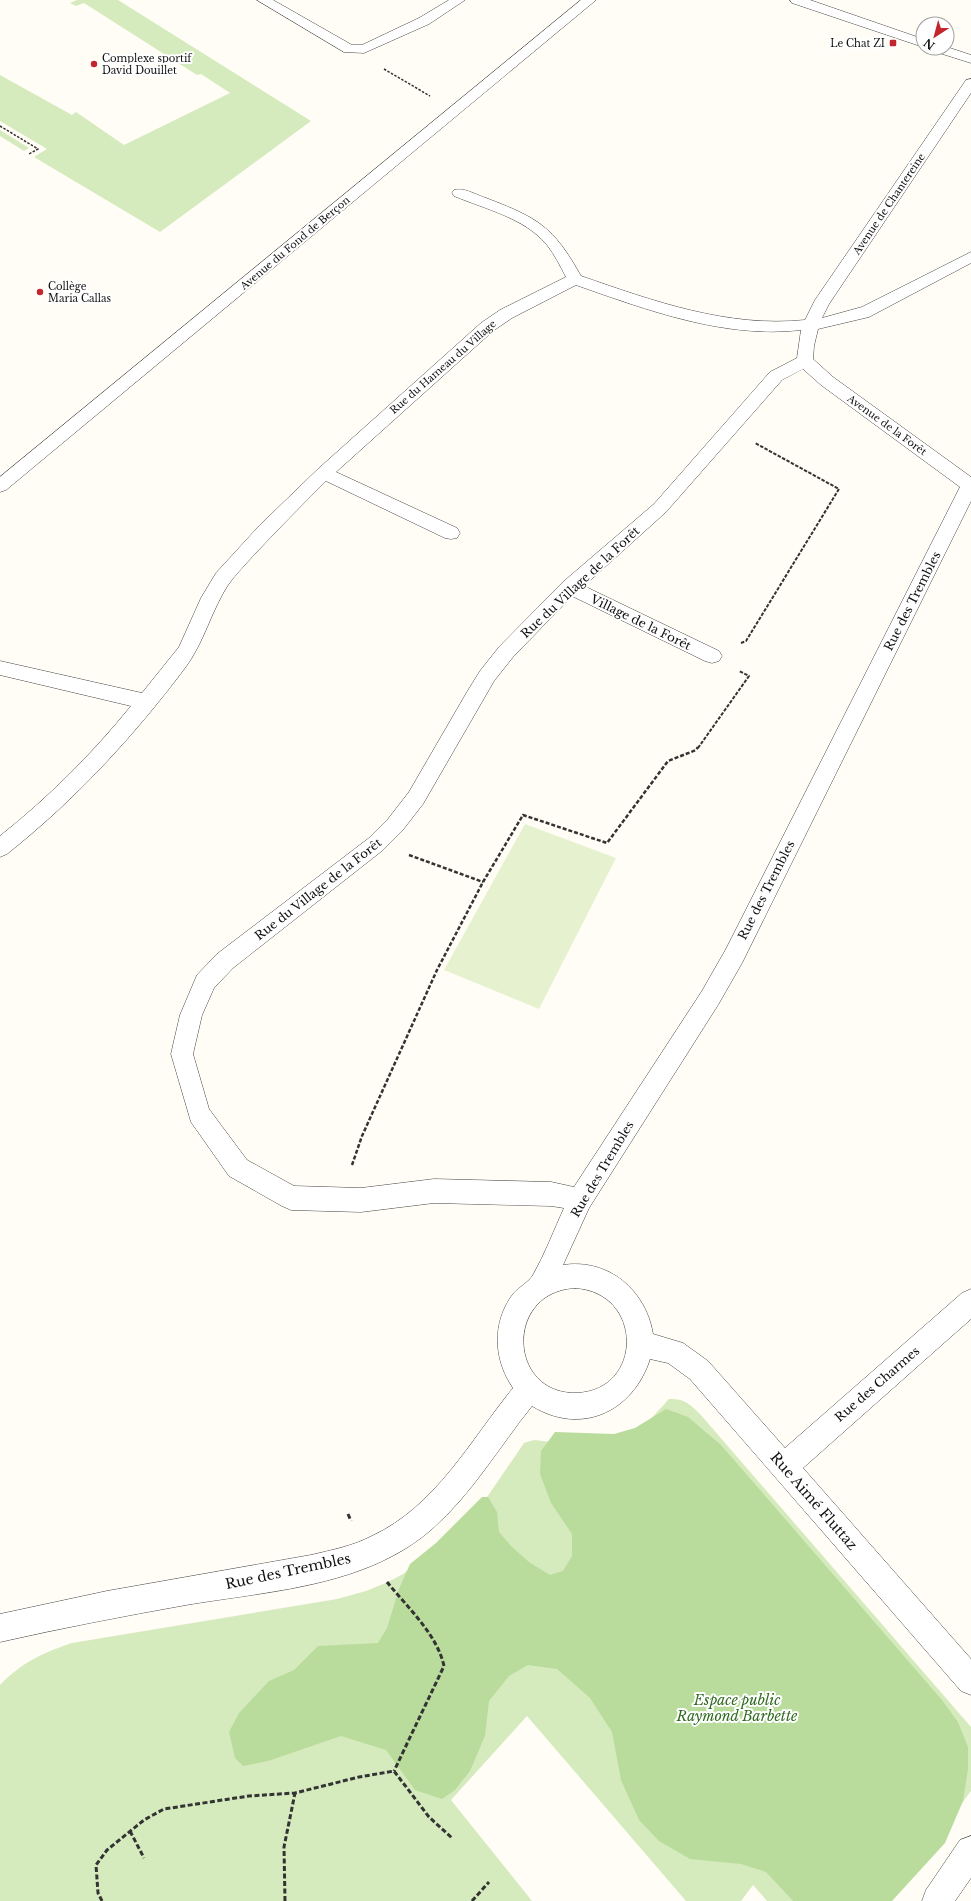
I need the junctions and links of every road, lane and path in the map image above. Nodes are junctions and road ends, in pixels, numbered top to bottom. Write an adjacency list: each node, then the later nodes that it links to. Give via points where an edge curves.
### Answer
1 (264, 0): 6 (street)
2 (458, 0): 6 (street, via 424,22 364,49)
3 (589, 0): 10 (street, Avenue du Fond de Berçon)
4 (797, 0): 5 (street)
5 (915, 40)
6 (349, 49): 10 (path)
7 (955, 54): 8 (street)
8 (971, 59)
9 (971, 83): 16 (street, Avenue de Chantereine, via 820,304)
10 (456, 110): 20 (street, Avenue du Fond de Berçon)
11 (0, 126): 12 (path, via 38,149)
12 (29, 154)
13 (459, 193): 15 (street, via 536,227 559,251)
14 (971, 257): 16 (street, via 864,312)
15 (575, 279): 16 (street, via 646,304 701,319 742,325); 19 (street, Rue du Hameau du Village, via 506,314 487,327)
16 (810, 326): 17 (street, Avenue de Chantereine)
17 (805, 361): 18 (street, Rue du Village de la Forêt, via 776,376); 21 (street, Avenue de la Forêt, via 827,381)
18 (729, 428): 23 (street, Rue du Village de la Forêt, via 660,508); 24 (path, via 839,489 746,641)
19 (324, 473): 22 (street); 26 (street, Rue du Hameau du Village, via 266,530 223,578 210,598 187,650)
20 (0, 486)
21 (971, 486): 31 (street, Rue des Trembles, via 734,956 710,998)
22 (451, 533)
23 (570, 587): 24 (street, Village de la Forêt); 27 (street, Rue du Village de la Forêt, via 530,625 487,676 416,798)
24 (712, 656): 29 (path, via 749,676 696,750 668,761 607,843 524,815)
25 (0, 668): 26 (street)
26 (146, 702): 28 (street, Rue du Hameau du Village, via 89,768)
27 (376, 844): 29 (path); 30 (street, Rue du Village de la Forêt, via 225,961 205,982 190,1015 182,1054 199,1114 238,1168 291,1198)
28 (0, 848)
29 (484, 882): 30 (path, via 434,977 362,1136)
30 (340, 1200): 31 (street, Rue du Village de la Forêt, via 361,1200 434,1190 551,1194)
31 (580, 1200): 32 (street, Rue des Trembles)
32 (542, 1283): 34 (street, via 559,1276 579,1275 599,1280 616,1291 629,1306 638,1324); 35 (street, via 526,1296 515,1314 510,1335 512,1354)
33 (971, 1302): 36 (street, Rue des Charmes)
34 (641, 1344): 35 (street, via 638,1365 627,1384 611,1398 591,1405 569,1406 548,1400); 36 (street, Rue Aimé Fluttaz, via 674,1352 700,1370)
35 (530, 1387): 38 (street, Rue des Trembles, via 439,1505 403,1535 367,1553 303,1570 74,1610)
36 (784, 1467): 39 (street, Rue Aimé Fluttaz)
37 (382, 1576): 40 (path, via 444,1658 444,1666)
38 (0, 1628)
39 (971, 1681)
40 (394, 1771): 41 (path); 43 (path, via 429,1817)
41 (295, 1793): 42 (path, via 249,1796 164,1809); 48 (path, via 284,1847)
42 (130, 1831): 45 (path); 47 (path, via 107,1850 96,1865 98,1893)
43 (452, 1838)
44 (971, 1851): 50 (street)
45 (144, 1858)
46 (489, 1882): 49 (path)
47 (102, 1901)
48 (285, 1901)
49 (472, 1901)
50 (937, 1901)

